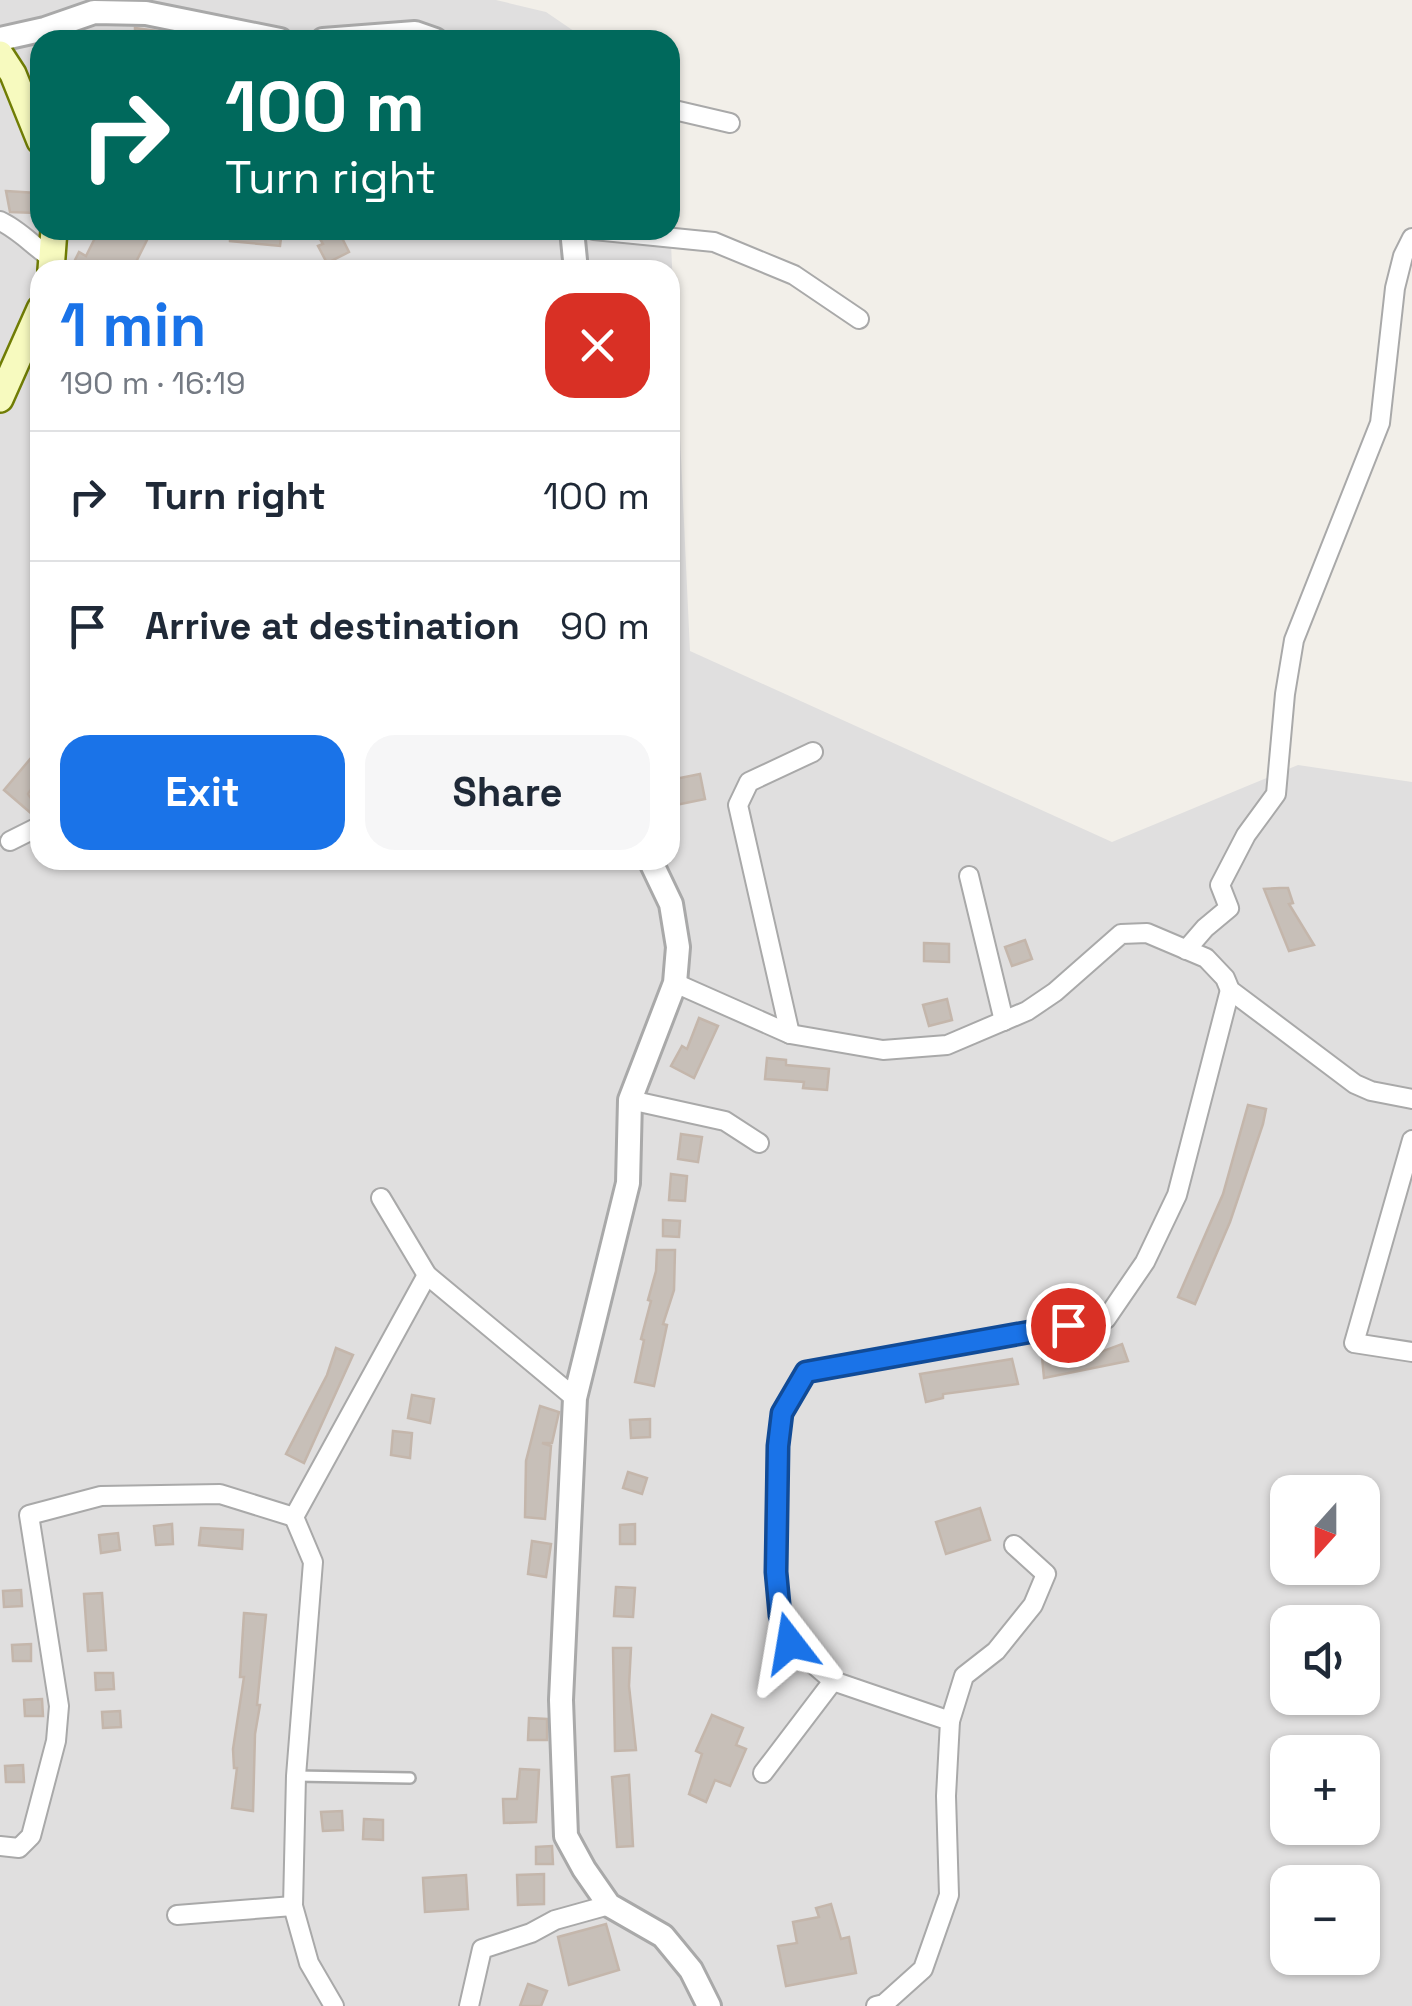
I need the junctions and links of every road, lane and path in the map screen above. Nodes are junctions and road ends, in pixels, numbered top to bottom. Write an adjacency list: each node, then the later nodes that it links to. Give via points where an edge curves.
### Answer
1 (40, 30): 2 (street, via 112,12)
2 (230, 30)
3 (30, 32): 4 (street)
4 (0, 39)
5 (4, 67): 7 (main road)
6 (680, 112): 8 (street)
7 (30, 120)
8 (730, 123)
9 (0, 221): 12 (street)
10 (1412, 238): 21 (street, via 1395,288 1380,423 1294,640 1276,794 1220,885 1229,908)
11 (680, 239): 13 (street, via 714,242 794,275)
12 (48, 260)
13 (859, 320)
14 (30, 331): 15 (main road)
15 (0, 400)
16 (813, 752): 25 (street, via 749,782 738,804)
17 (30, 831): 18 (street)
18 (10, 842)
19 (655, 870): 22 (street, via 671,904)
20 (970, 876): 24 (street)
21 (1186, 950): 23 (street, via 1206,958); 24 (street, via 1147,933 1121,934 1055,992)
22 (675, 983): 25 (street); 27 (street)
23 (1230, 990): 26 (street, via 1356,1084); 36 (street, via 1177,1194 1145,1262 1106,1318 806,1372 782,1413 780,1615 790,1643)
24 (1004, 1022): 25 (street, via 947,1045 883,1050)
25 (790, 1034)
26 (1412, 1098)
27 (630, 1100): 29 (street, via 725,1121); 33 (street, via 628,1182)
28 (1412, 1140): 32 (street, via 1354,1343)
29 (759, 1143)
30 (381, 1198): 31 (street)
31 (427, 1275): 33 (street); 34 (street)
32 (1412, 1352)
33 (575, 1398): 42 (street, via 562,1700 566,1836)
34 (294, 1517): 39 (street, via 314,1562); 41 (street, via 220,1494 101,1496 28,1516 58,1724 31,1836 18,1848)
35 (1014, 1544): 37 (street, via 1046,1574 1033,1605 964,1676)
36 (832, 1682): 37 (street); 38 (street)
37 (950, 1720): 48 (street, via 948,1895 923,1969)
38 (762, 1773)
39 (296, 1776): 40 (lane); 43 (street)
40 (410, 1778)
41 (0, 1846)
42 (609, 1904): 46 (street, via 482,1949); 47 (street, via 663,1936)
43 (294, 1906): 44 (street); 45 (street, via 309,1962)
44 (178, 1915)
45 (334, 2006)
46 (469, 2006)
47 (709, 2006)
48 (876, 2006)

